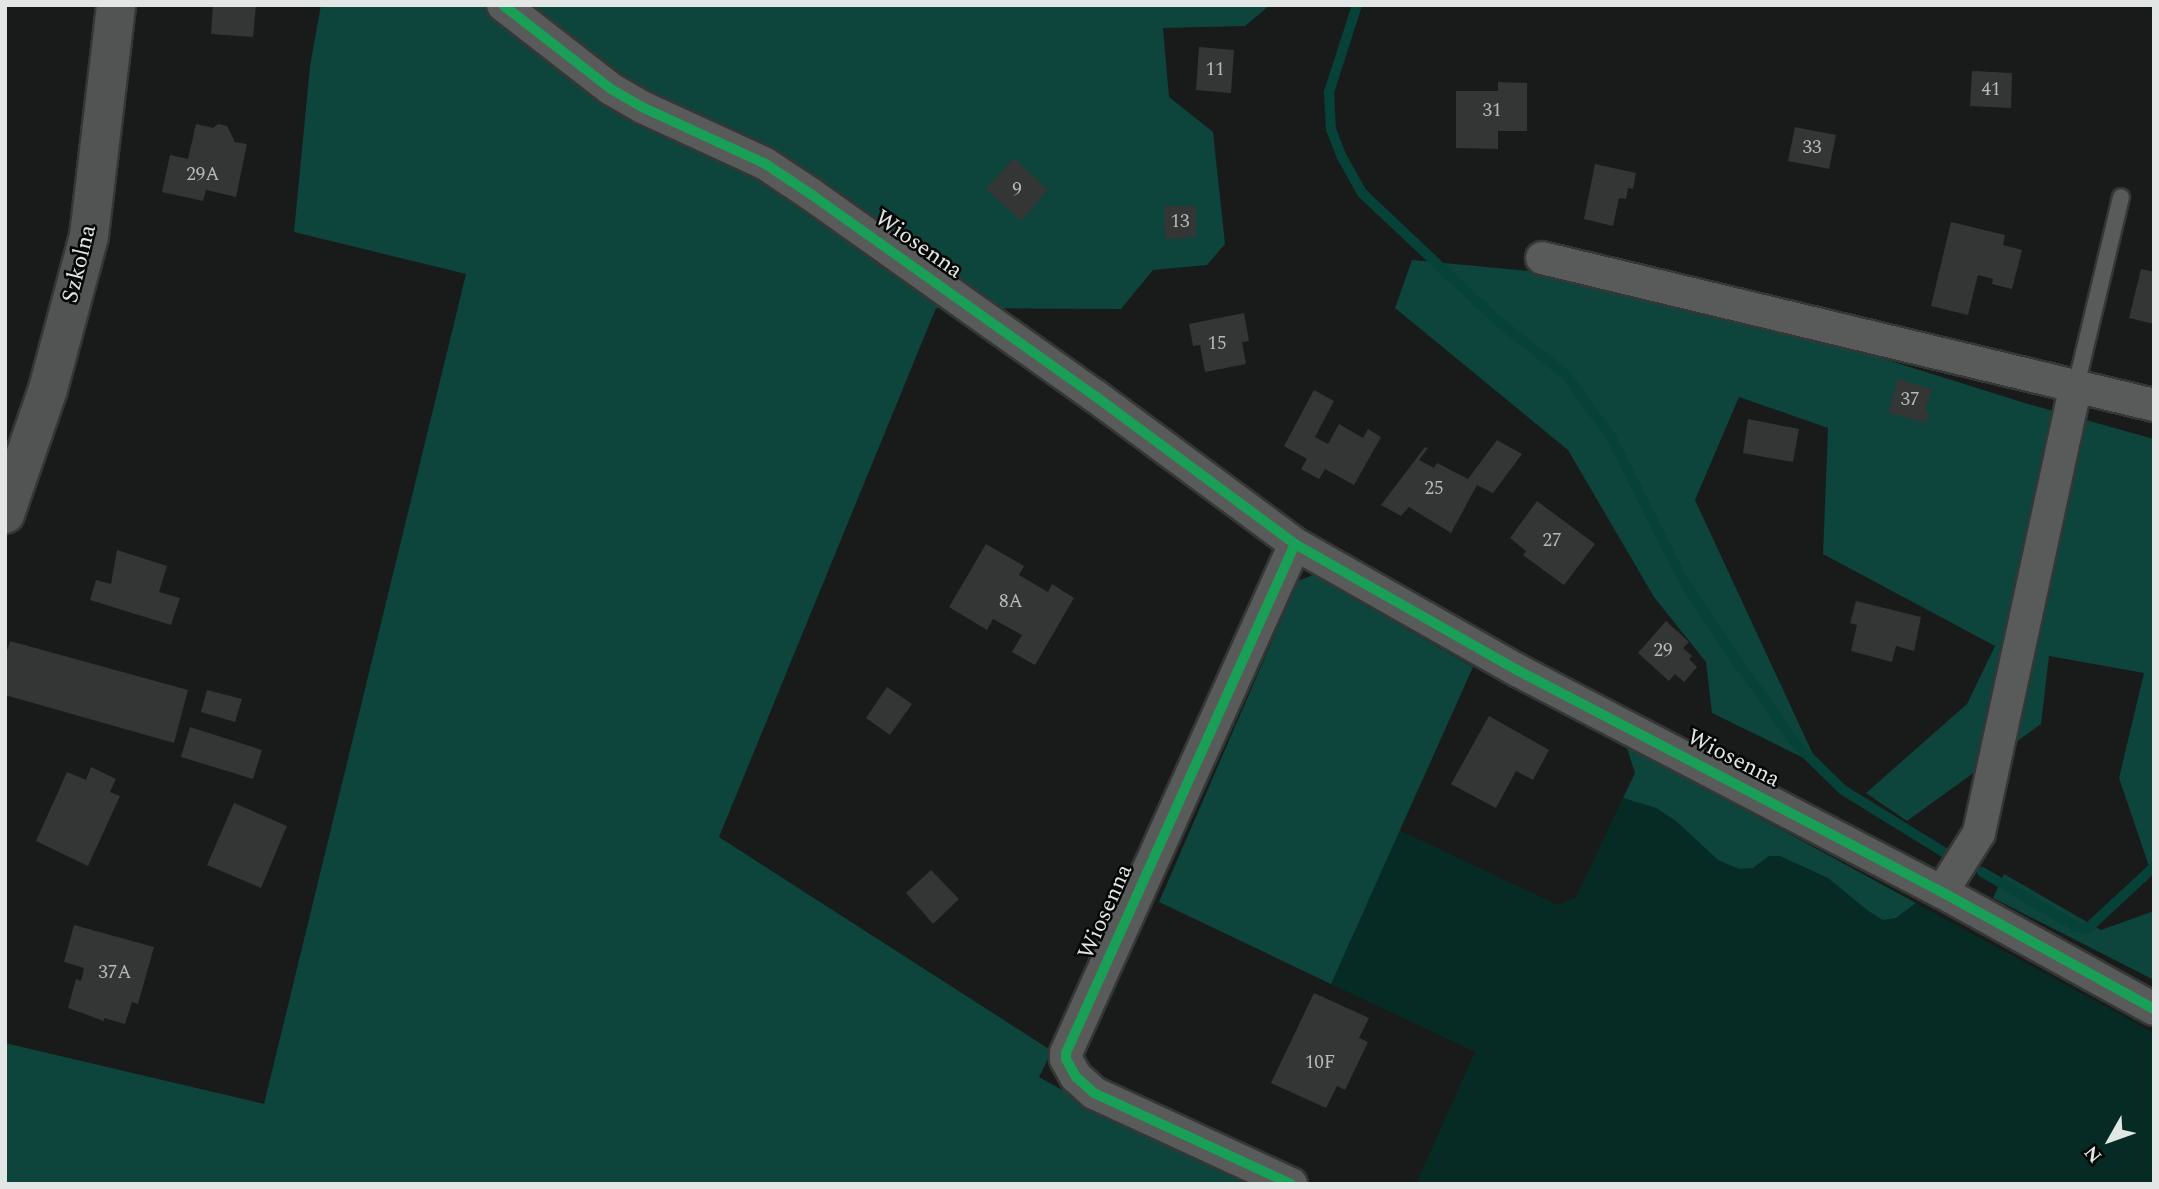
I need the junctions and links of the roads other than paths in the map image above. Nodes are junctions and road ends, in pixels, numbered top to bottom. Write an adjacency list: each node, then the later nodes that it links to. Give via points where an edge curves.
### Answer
1 (116, 5): 7 (street, Szkolna, via 89,236 48,388)
2 (503, 5): 8 (street, Wiosenna, via 611,89 764,163 812,195)
3 (2121, 197): 5 (lane)
4 (1542, 258): 5 (street)
5 (2076, 386): 6 (street); 9 (street, via 1979,833)
6 (2154, 405)
7 (5, 514)
8 (1295, 544): 9 (street, Wiosenna, via 1517,670); 11 (street, Wiosenna, via 1066,1053 1076,1077 1094,1093)
9 (1942, 891): 10 (street, Wiosenna)
10 (2154, 1009)
11 (1291, 1184)

